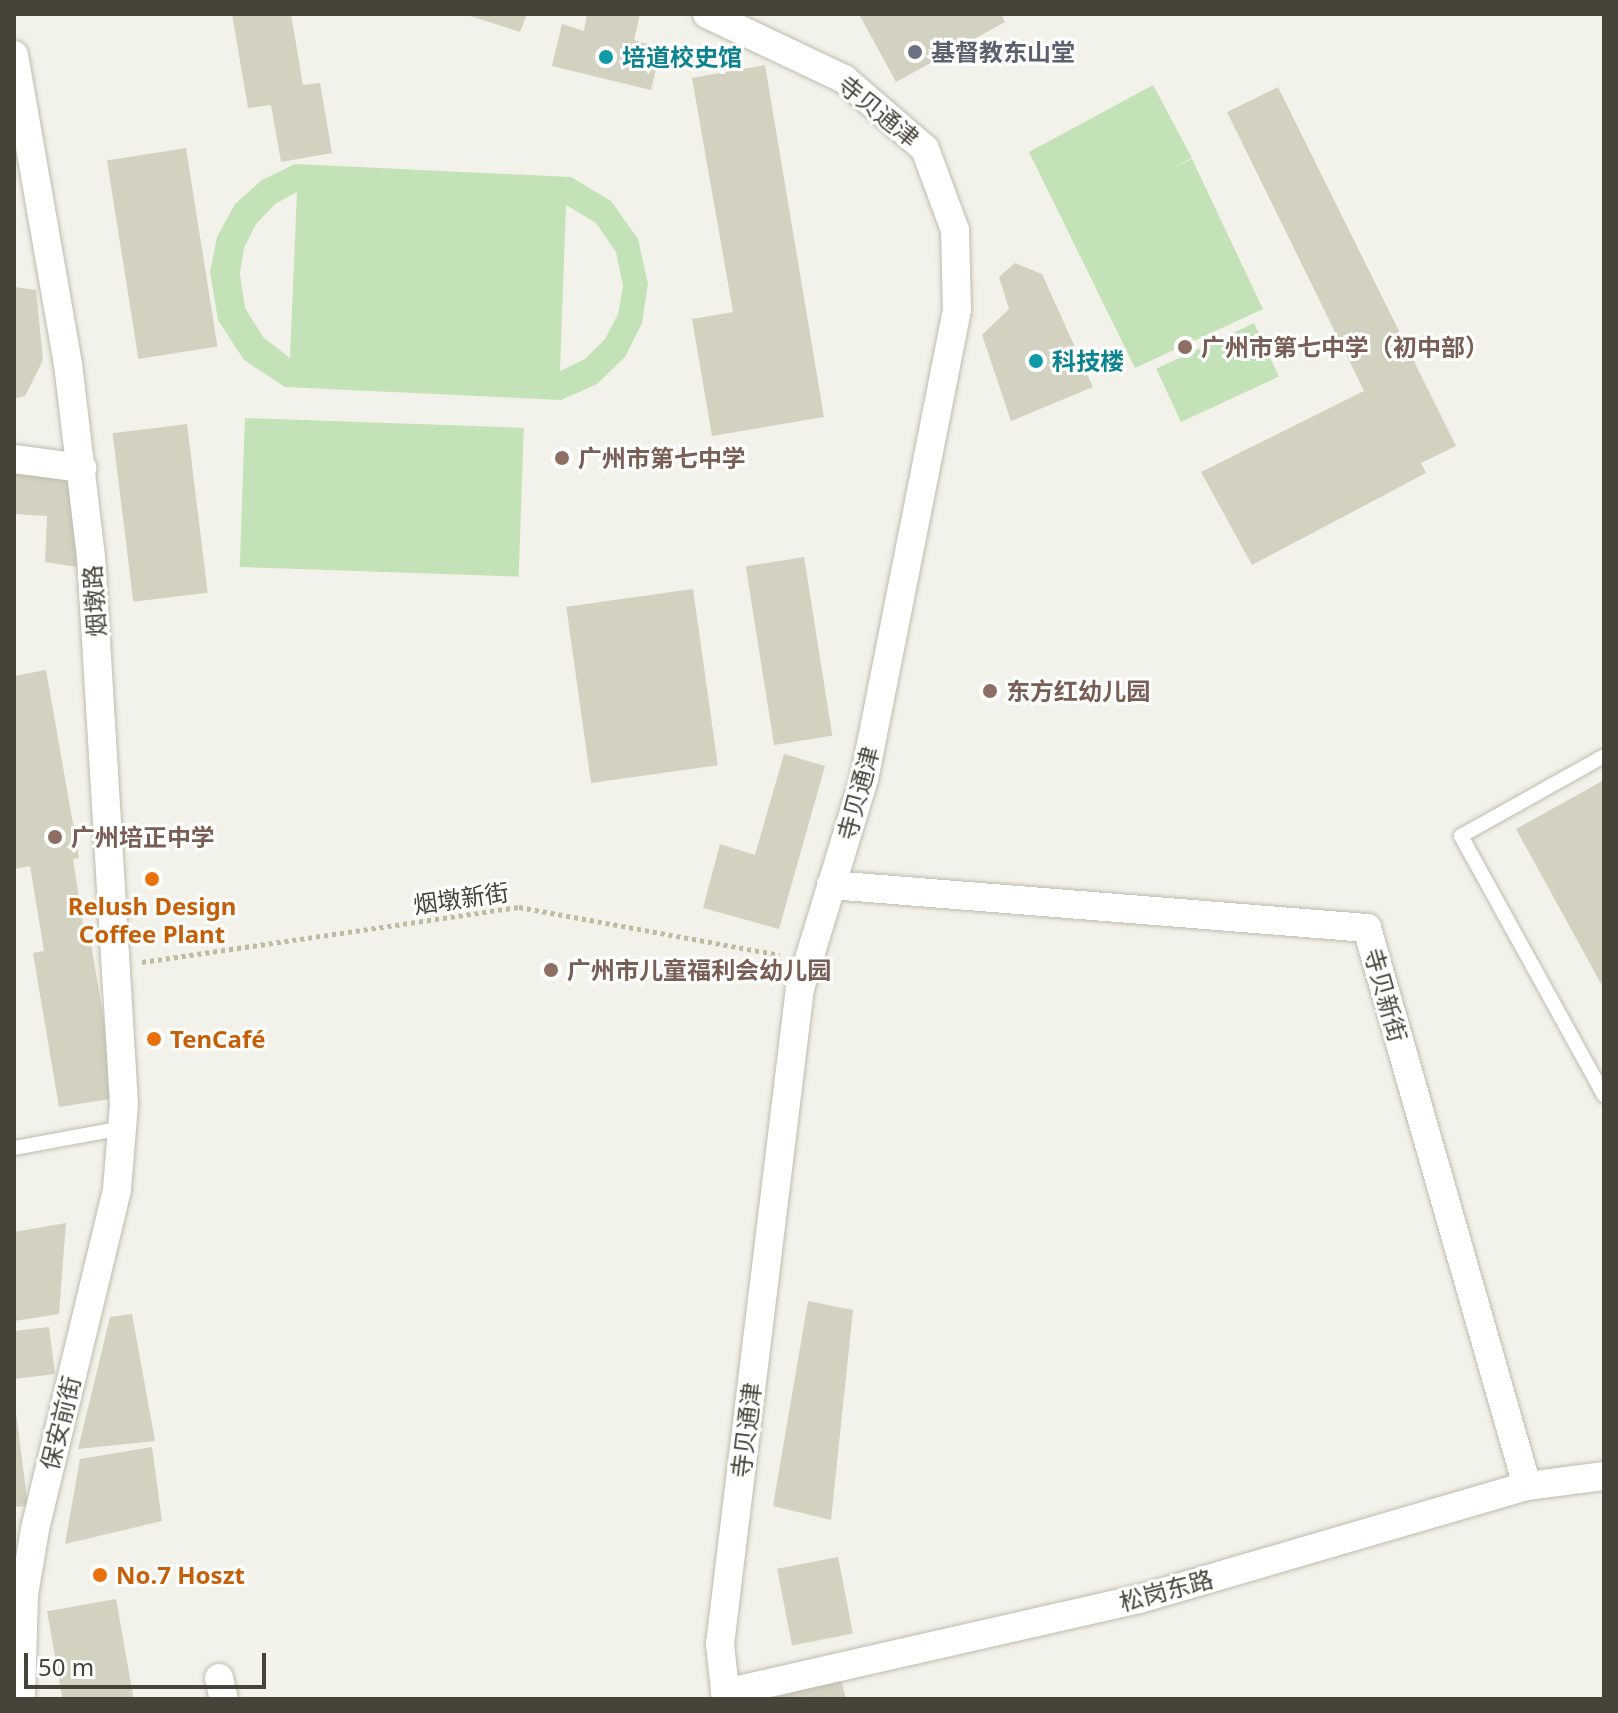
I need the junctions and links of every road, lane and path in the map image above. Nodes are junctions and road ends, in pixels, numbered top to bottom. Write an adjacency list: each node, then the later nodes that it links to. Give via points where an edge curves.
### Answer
1 (707, 14): 6 (street, 寺贝通津, via 844,79 925,149 955,230 957,310 914,548 864,779)
2 (14, 55): 4 (street, 烟墩路)
3 (14, 459): 4 (street)
4 (82, 468): 8 (street, 烟墩路)
5 (1604, 756): 9 (lane, via 1461,836)
6 (831, 885): 7 (street, 寺贝通津); 13 (street, 寺贝新街, via 1367,928)
7 (808, 960): 8 (path, 烟墩新街, via 519,907); 14 (street, 寺贝通津, via 800,988 720,1644)
8 (116, 966): 10 (street, 烟墩路)
9 (1604, 1095)
10 (124, 1139): 11 (lane); 15 (street, 保安前街, via 35,1529 24,1595)
11 (14, 1148)
12 (1604, 1476): 13 (street, 松岗东路)
13 (1527, 1486): 14 (street, 松岗东路, via 1140,1599)
14 (726, 1696)
15 (21, 1699)

